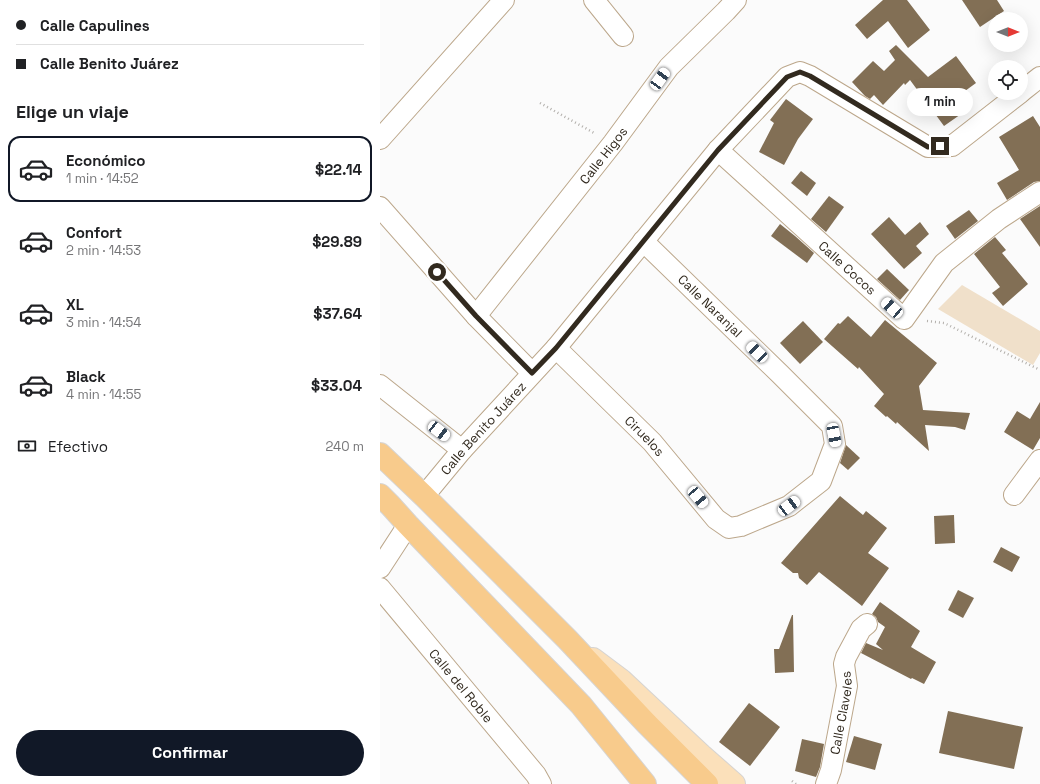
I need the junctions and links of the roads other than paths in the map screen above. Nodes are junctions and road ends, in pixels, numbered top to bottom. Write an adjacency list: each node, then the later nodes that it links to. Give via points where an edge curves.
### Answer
1 (504, 0): 8 (street)
2 (594, 0): 4 (street)
3 (736, 0): 13 (street, Calle Higos, via 669,67 613,143)
4 (623, 36)
5 (1040, 77): 6 (street, Calle Benito Juárez)
6 (1028, 87)
7 (1012, 100): 9 (street, Calle Benito Juárez, via 952,146 928,147 800,72 787,77)
8 (380, 139)
9 (718, 150): 10 (street, Calle Cocos, via 904,319 944,263 999,219); 12 (street, Calle Benito Juárez)
10 (1040, 192)
11 (380, 207): 13 (street)
12 (642, 241): 14 (street, Calle Benito Juárez); 24 (street, Calle Naranjal, via 832,426 836,444 821,481 789,506 741,526)
13 (476, 316): 15 (street)
14 (556, 348): 15 (street, Calle Benito Juárez); 24 (street, Ciruelos, via 652,442 716,519)
15 (532, 373): 17 (street, Calle Benito Juárez)
16 (380, 385): 17 (street)
17 (462, 450): 22 (street, Calle Benito Juárez)
18 (380, 454): 22 (highway)
19 (1040, 460): 21 (street)
20 (380, 495): 23 (highway)
21 (1014, 495)
22 (424, 496): 28 (highway)
23 (408, 525): 25 (street); 29 (highway)
24 (729, 528)
25 (385, 560)
26 (380, 588): 30 (street, Calle del Roble)
27 (867, 624): 35 (street, Calle Claveles, via 861,629 844,664 847,686)
28 (567, 639): 33 (highway); 34 (main road, via 621,680)
29 (581, 705): 31 (highway); 32 (main road)
30 (541, 784)
31 (645, 784)
32 (658, 784)
33 (707, 784)
34 (734, 784)
35 (826, 784)

